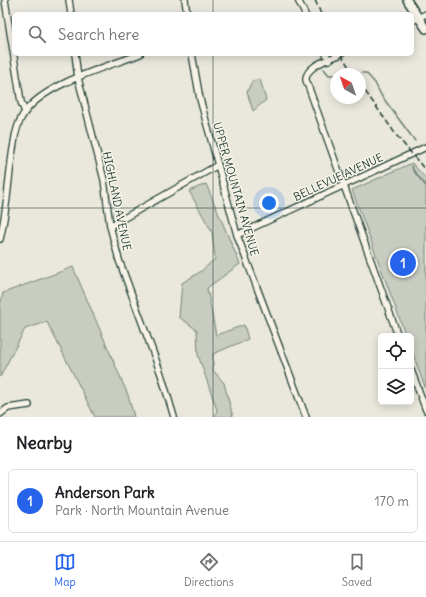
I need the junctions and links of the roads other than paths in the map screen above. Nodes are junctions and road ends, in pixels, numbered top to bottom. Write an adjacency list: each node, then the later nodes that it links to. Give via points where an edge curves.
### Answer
1 (5, 0): 13 (street)
2 (69, 0): 6 (street)
3 (185, 0): 7 (street)
4 (298, 0): 8 (street)
5 (407, 0): 9 (main road)
6 (71, 12)
7 (187, 12)
8 (304, 12)
9 (412, 12)
10 (426, 14): 11 (street)
11 (415, 20): 12 (main road)
12 (426, 29)
13 (12, 45)
14 (14, 56): 20 (street)
15 (75, 56): 19 (street, HIGHLAND AVENUE)
16 (135, 56): 19 (street)
17 (192, 56): 22 (street, UPPER MOUNTAIN AVENUE, via 200,98)
18 (327, 57): 23 (street, via 306,76)
19 (78, 78): 20 (street, via 46,93); 24 (street, HIGHLAND AVENUE, via 104,180)
20 (25, 112): 26 (street, via 14,142 6,214)
21 (426, 147): 23 (street, BELLEVUE AVENUE)
22 (218, 165): 24 (street); 25 (street, UPPER MOUNTAIN AVENUE)
23 (344, 184): 25 (street, BELLEVUE AVENUE); 27 (street)
24 (110, 226): 32 (street, HIGHLAND AVENUE, via 119,260 162,374)
25 (237, 235): 33 (street, UPPER MOUNTAIN AVENUE)
26 (0, 239)
27 (397, 333)
28 (414, 378): 30 (street)
29 (29, 405): 31 (street, via 8,408)
30 (426, 410)
31 (0, 414)
32 (174, 417)
33 (306, 417)

